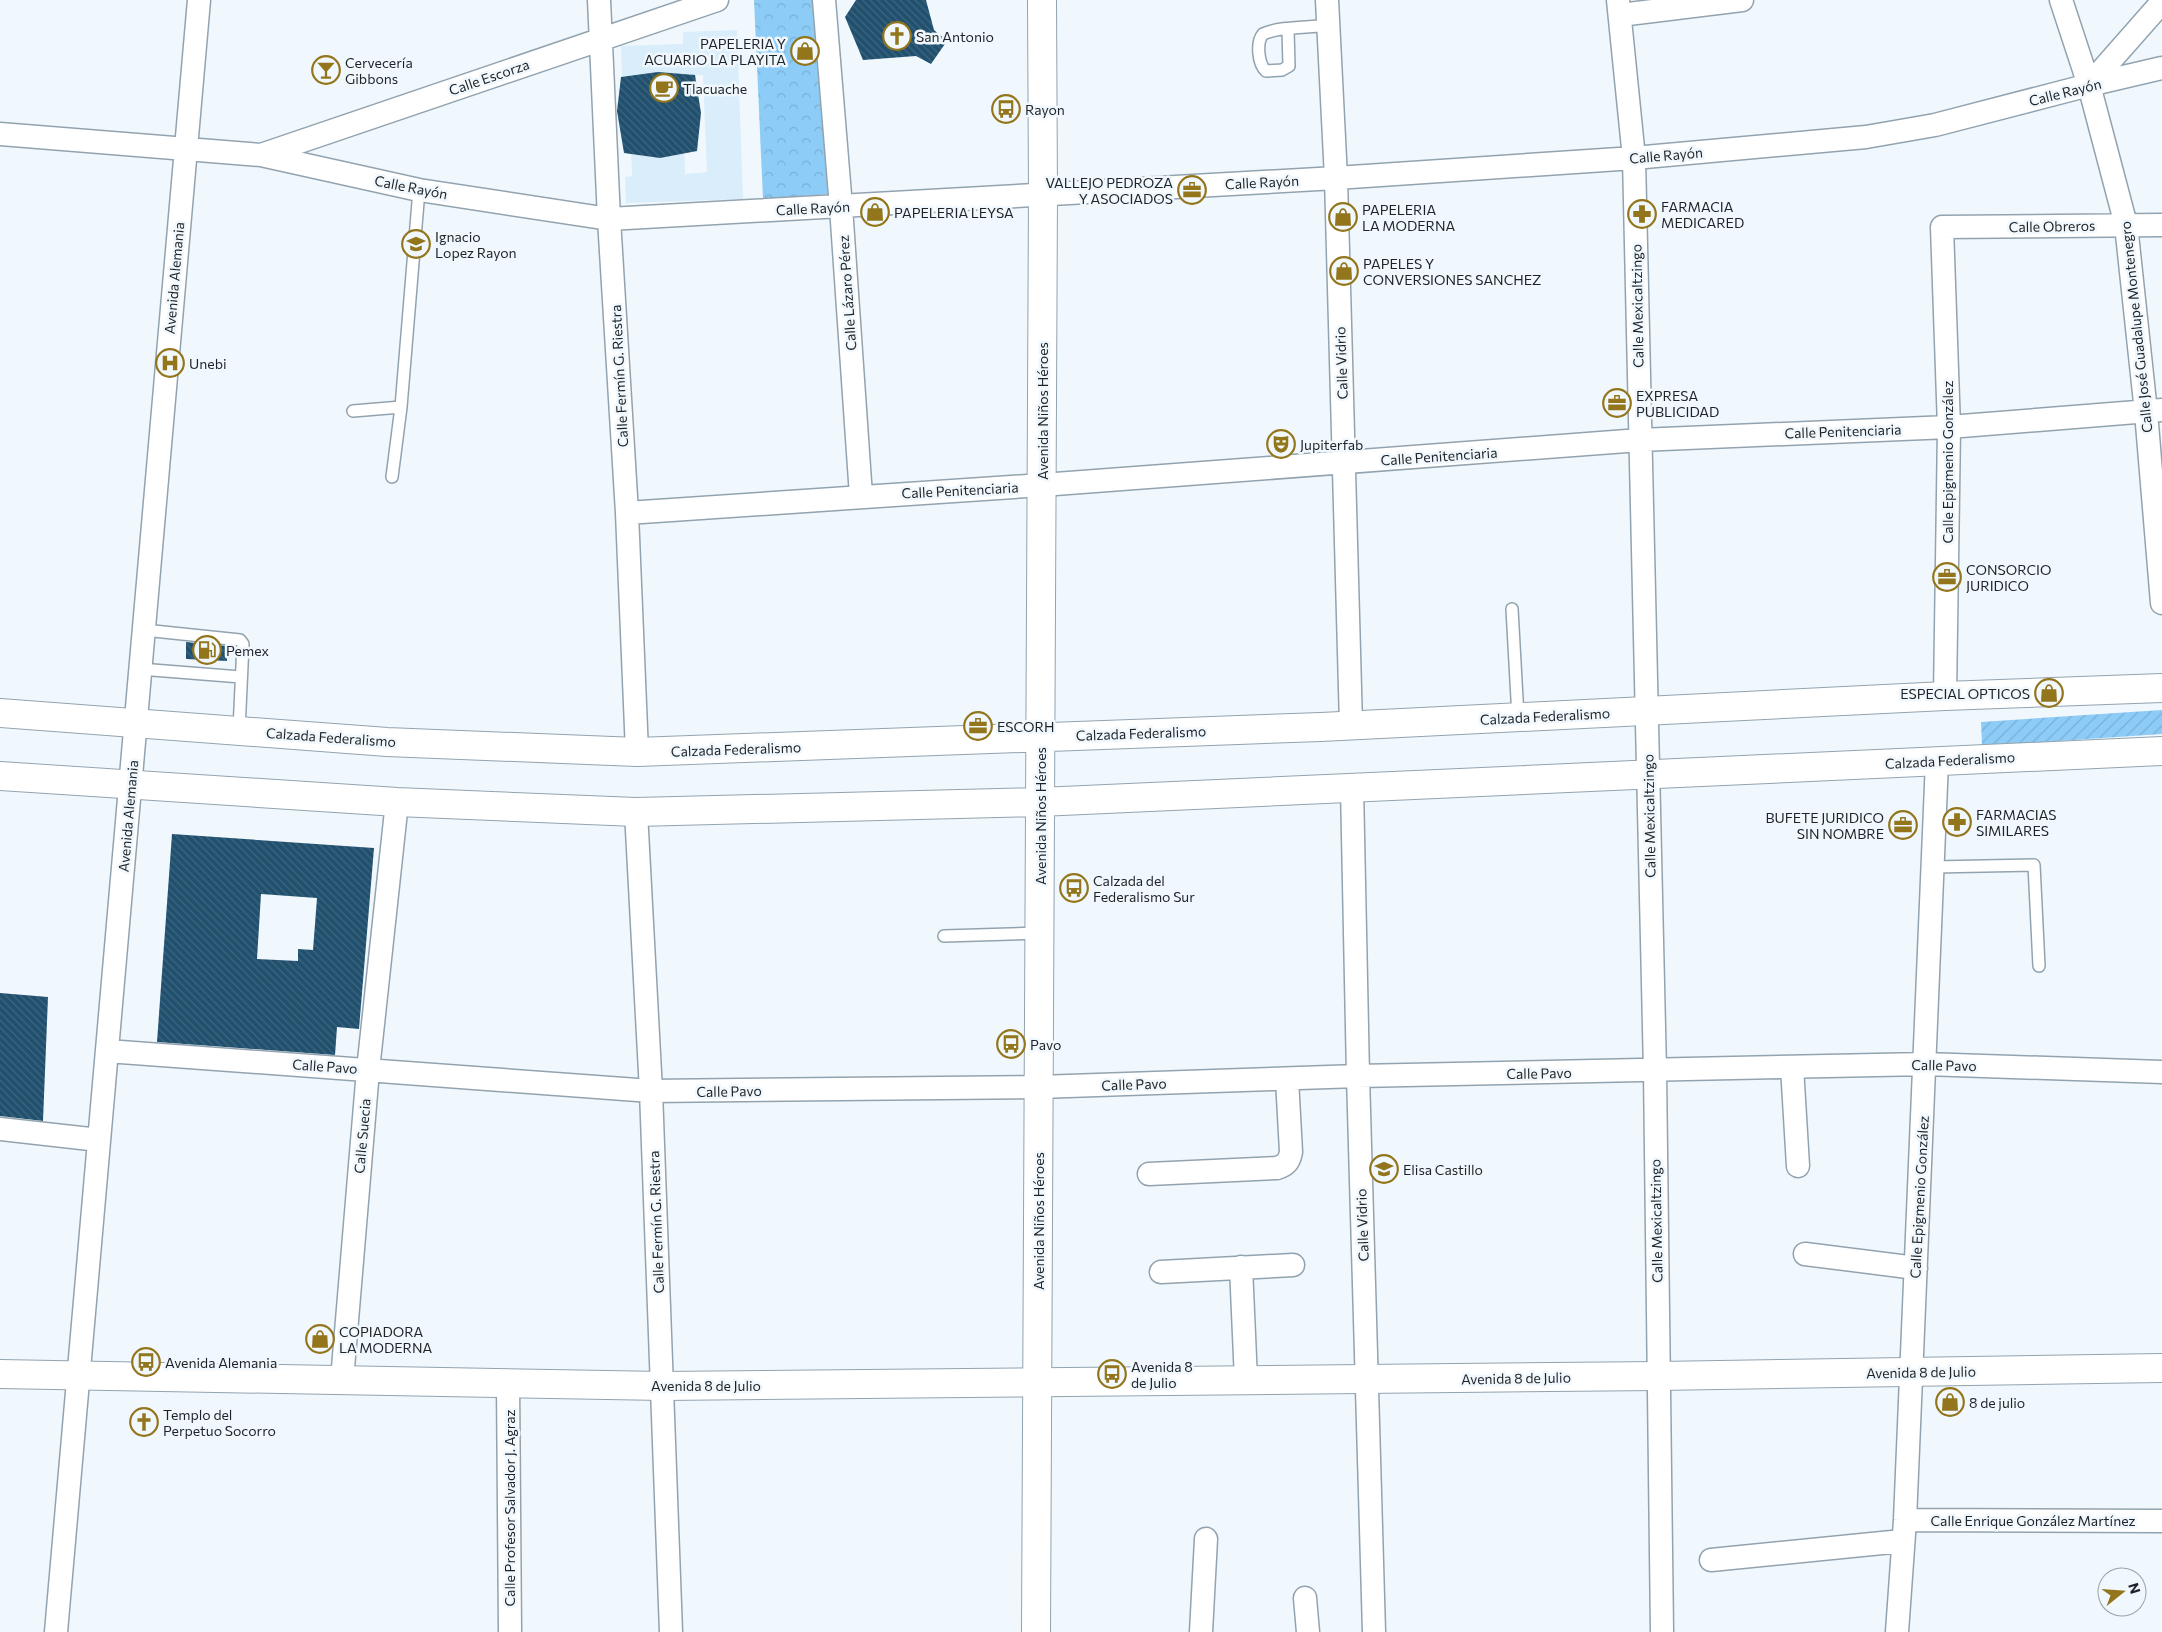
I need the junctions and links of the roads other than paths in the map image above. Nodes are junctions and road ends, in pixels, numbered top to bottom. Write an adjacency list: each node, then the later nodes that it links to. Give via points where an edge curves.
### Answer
1 (199, 0): 17 (street, Avenida Alemania)
2 (599, 0): 13 (street, Calle Fermín G. Riestra)
3 (716, 0): 13 (street, Calle Escorza)
4 (824, 0): 23 (street, Calle Lázaro Pérez)
5 (1042, 0): 22 (main road, Avenida Niños Héroes)
6 (1327, 0): 11 (street, Calle Vidrio)
7 (1742, 0): 10 (street)
8 (2060, 0): 15 (street, Calle José Guadalupe Montenegro)
9 (2162, 2): 15 (street)
10 (1619, 7): 19 (street, Calle Mexicaltzingo)
11 (1328, 25): 12 (lane); 20 (street, Calle Vidrio)
12 (1288, 30)
13 (601, 39): 18 (street, Calle Escorza); 24 (street, Calle Fermín G. Riestra)
14 (2162, 68): 15 (street, Calle Rayón)
15 (2089, 85): 19 (street, Calle Rayón, via 1935,126 1866,137); 26 (street, Calle José Guadalupe Montenegro)
16 (0, 134): 17 (street, Calle Rayón)
17 (186, 150): 18 (street, Calle Rayón); 40 (street, Avenida Alemania)
18 (261, 155): 21 (street, Calle Rayón)
19 (1634, 158): 20 (street, Calle Rayón); 32 (street, Calle Mexicaltzingo)
20 (1336, 178): 22 (street, Calle Rayón); 33 (street, Calle Vidrio)
21 (419, 190): 24 (street, Calle Rayón); 28 (lane)
22 (1043, 194): 23 (street, Calle Rayón); 35 (main road, Avenida Niños Héroes)
23 (841, 206): 24 (street, Calle Rayón); 36 (street, Calle Lázaro Pérez)
24 (609, 219): 37 (street, Calle Fermín G. Riestra)
25 (2162, 224): 26 (street, Calle Obreros)
26 (2126, 225): 27 (street, Calle Obreros); 29 (street, Calle José Guadalupe Montenegro)
27 (1942, 227): 31 (street, Calle Epigmenio González)
28 (401, 407): 30 (lane); 34 (lane)
29 (2154, 410): 31 (street, Calle Penitenciaria); 38 (street, Calle José Guadalupe Montenegro)
30 (353, 411)
31 (1949, 427): 32 (street, Calle Penitenciaria); 44 (street, Calle Epigmenio González)
32 (1640, 440): 33 (street, Calle Penitenciaria); 45 (street, Calle Mexicaltzingo)
33 (1344, 463): 35 (street, Calle Penitenciaria); 49 (street, Calle Vidrio)
34 (392, 477)
35 (1042, 486): 36 (street, Calle Penitenciaria); 51 (main road, Avenida Niños Héroes)
36 (861, 496): 37 (street, Calle Penitenciaria)
37 (627, 513): 53 (street, Calle Fermín G. Riestra)
38 (2162, 603)
39 (1512, 609): 47 (lane)
40 (144, 630): 41 (street, Avenida Alemania); 42 (lane, via 240,640 243,644)
41 (140, 669): 42 (lane); 48 (street, Avenida Alemania)
42 (241, 678): 50 (lane)
43 (2162, 688): 44 (main road, Calzada Federalismo)
44 (1945, 696): 45 (main road, Calzada Federalismo)
45 (1646, 711): 47 (main road, Calzada Federalismo); 56 (street, Calle Mexicaltzingo)
46 (0, 713): 48 (main road, Calzada Federalismo)
47 (1518, 718): 49 (main road, Calzada Federalismo)
48 (135, 723): 50 (main road, Calzada Federalismo); 58 (street, Avenida Alemania)
49 (1351, 726): 51 (main road, Calzada Federalismo)
50 (239, 730): 53 (main road, Calzada Federalismo, via 387,742)
51 (1041, 737): 53 (main road, Calzada Federalismo); 61 (main road, Avenida Niños Héroes)
52 (2162, 751): 54 (main road, Calzada Federalismo)
53 (637, 752)
54 (1937, 761): 56 (main road, Calzada Federalismo); 63 (street, Calle Epigmenio González)
55 (0, 763): 58 (main road)
56 (1649, 774): 59 (main road, Calzada Federalismo); 71 (street, Calle Mexicaltzingo)
57 (0, 776): 58 (main road, Calzada Federalismo)
58 (131, 778): 60 (main road, Calzada Federalismo); 67 (street, Avenida Alemania)
59 (1352, 787): 61 (main road, Calzada Federalismo); 73 (street, Calle Vidrio)
60 (397, 802): 62 (main road, Calzada Federalismo); 70 (street, Calle Suecia)
61 (1040, 802): 62 (main road, Calzada Federalismo); 64 (main road, Avenida Niños Héroes)
62 (636, 812): 76 (street, Calle Fermín G. Riestra)
63 (1934, 867): 66 (lane, via 2034,866); 68 (street, Calle Epigmenio González)
64 (1040, 933): 65 (lane); 75 (main road, Avenida Niños Héroes)
65 (944, 936)
66 (2038, 966)
67 (107, 1051): 70 (street, Calle Pavo); 78 (street, Avenida Alemania)
68 (1925, 1064): 69 (street, Calle Pavo); 72 (street, Calle Pavo); 84 (street, Calle Epigmenio González)
69 (1792, 1067): 71 (street, Calle Pavo); 79 (street)
70 (368, 1070): 76 (street, Calle Pavo); 92 (street, Calle Suecia)
71 (1655, 1071): 73 (street, Calle Pavo); 90 (street, Calle Mexicaltzingo)
72 (2162, 1072)
73 (1358, 1076): 74 (street, Calle Pavo); 91 (street, Calle Vidrio)
74 (1287, 1079): 75 (street, Calle Pavo); 80 (street, via 1291,1152 1290,1160 1284,1166)
75 (1039, 1087): 76 (street, Calle Pavo); 95 (main road, Avenida Niños Héroes)
76 (651, 1092): 96 (street, Calle Fermín G. Riestra)
77 (0, 1129): 78 (street)
78 (99, 1140): 89 (street, Avenida Alemania)
79 (1798, 1166)
80 (1149, 1174)
81 (1805, 1254): 84 (street)
82 (1294, 1265): 83 (street)
83 (1241, 1268): 85 (street); 93 (street)
84 (1916, 1268): 87 (street, Calle Epigmenio González)
85 (1161, 1272)
86 (2162, 1368): 87 (main road, Avenida 8 de Julio)
87 (1911, 1372): 90 (main road, Avenida 8 de Julio); 98 (street, Calle Epigmenio González)
88 (0, 1374): 89 (main road, Avenida 8 de Julio)
89 (79, 1376): 92 (main road, Avenida 8 de Julio); 102 (street, Avenida Alemania)
90 (1658, 1376): 91 (main road, Avenida 8 de Julio); 109 (street, Calle Mexicaltzingo)
91 (1367, 1379): 93 (main road, Avenida 8 de Julio); 108 (street, Calle Vidrio)
92 (342, 1380): 94 (main road, Avenida 8 de Julio)
93 (1246, 1380): 95 (main road, Avenida 8 de Julio)
94 (508, 1383): 96 (main road, Avenida 8 de Julio); 103 (street, Calle Profesor Salvador J. Agraz)
95 (1038, 1383): 96 (main road, Avenida 8 de Julio); 105 (main road, Avenida Niños Héroes)
96 (662, 1386): 104 (street, Calle Fermín G. Riestra)
97 (2162, 1521): 98 (street, Calle Enrique González Martínez)
98 (1904, 1530): 100 (street, Calle Enrique González Martínez); 110 (street, Calle Epigmenio González)
99 (1206, 1539): 106 (street)
100 (1711, 1560)
101 (1305, 1598): 107 (street)
102 (56, 1632)
103 (510, 1632)
104 (671, 1632)
105 (1036, 1632)
106 (1201, 1632)
107 (1308, 1632)
108 (1374, 1632)
109 (1662, 1632)
110 (1897, 1632)

